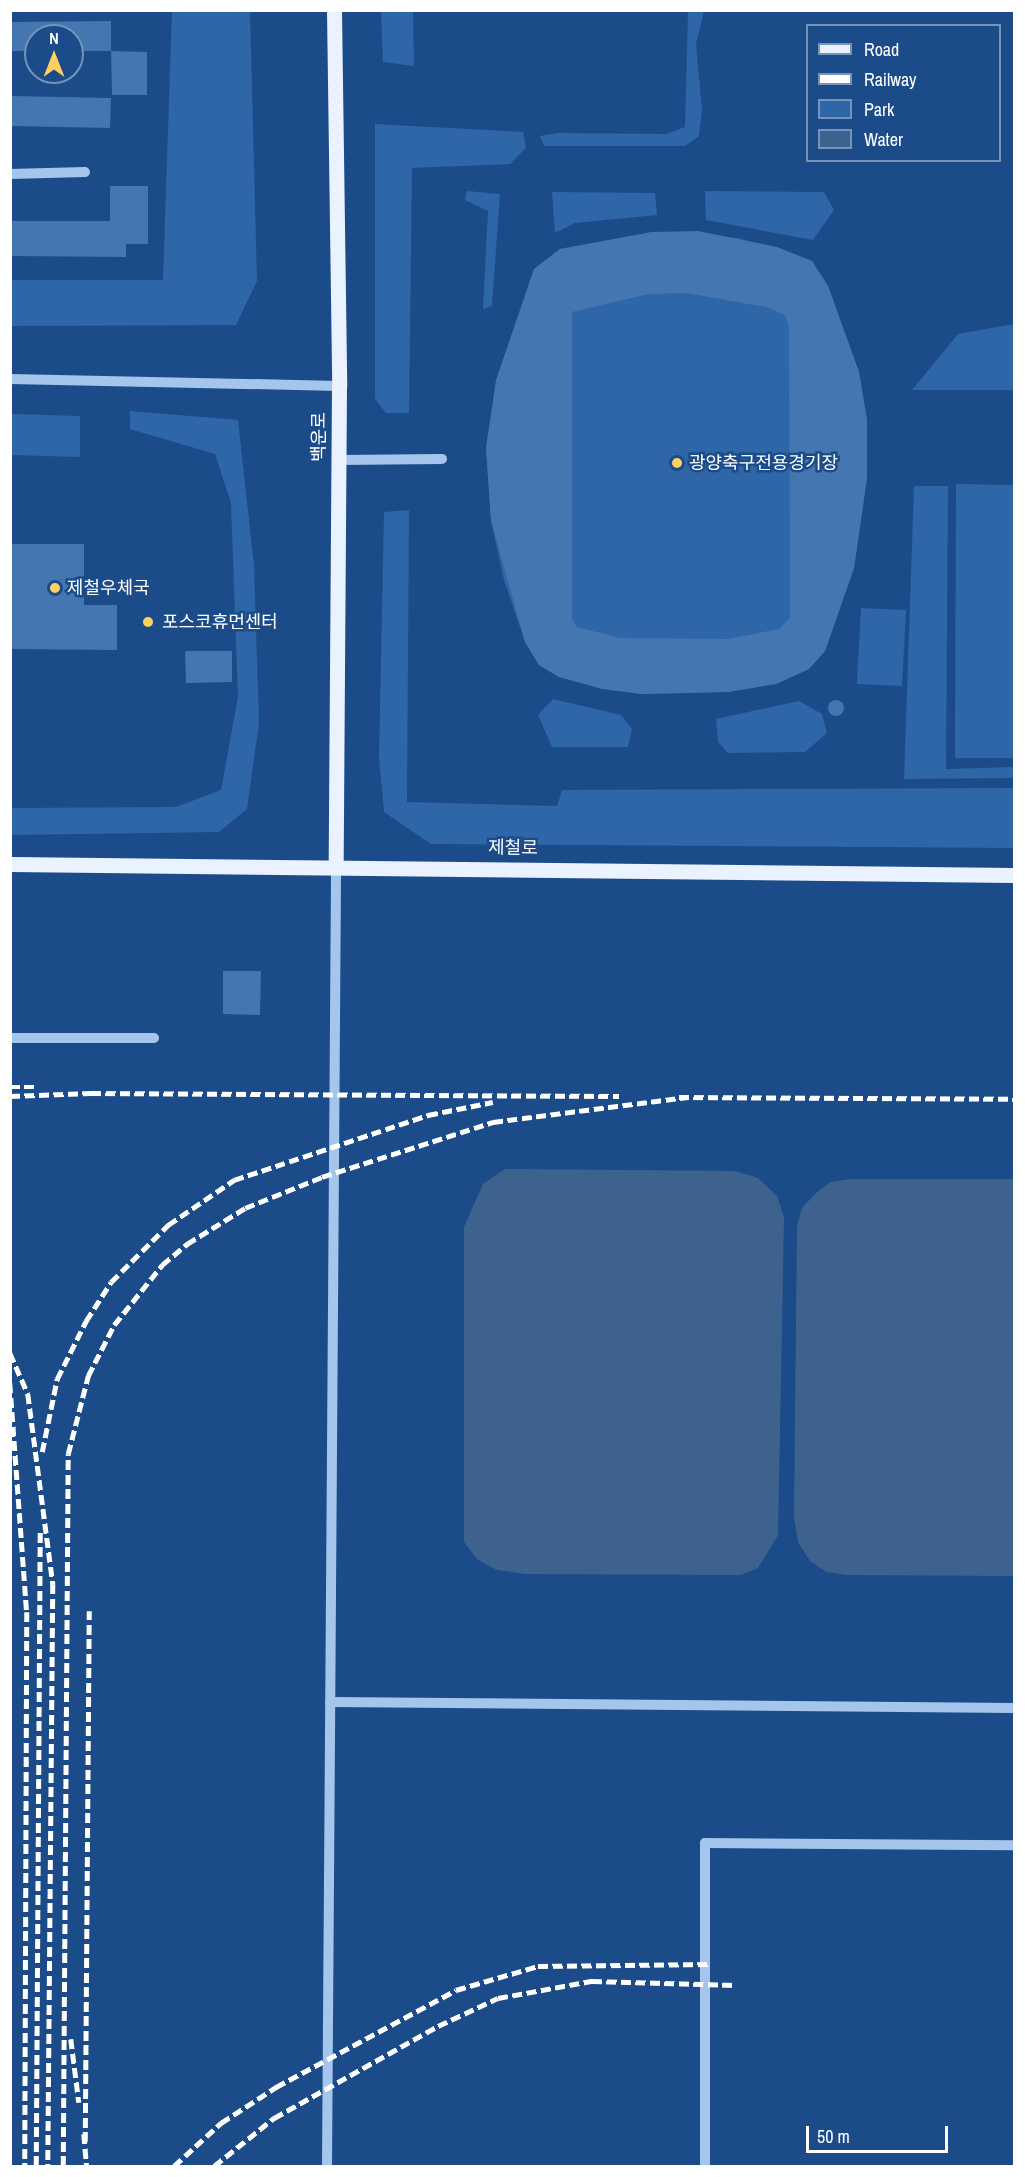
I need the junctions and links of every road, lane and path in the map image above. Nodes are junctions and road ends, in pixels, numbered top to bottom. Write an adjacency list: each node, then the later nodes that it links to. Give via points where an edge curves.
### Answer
1 (334, 10): 5 (main road, 백운로)
2 (85, 172): 3 (street)
3 (10, 174)
4 (10, 379): 5 (street)
5 (339, 386): 7 (main road, 백운로)
6 (442, 459): 7 (street)
7 (338, 460): 9 (main road, 백운로)
8 (10, 864): 9 (main road, 제철로)
9 (336, 864): 10 (main road, 제철로); 13 (street)
10 (1014, 875)
11 (10, 1038): 12 (street)
12 (154, 1038)
13 (330, 1702): 14 (street); 16 (street)
14 (1014, 1708)
15 (1014, 1845): 17 (street, via 705,1843)
16 (327, 2166)
17 (705, 2166)

